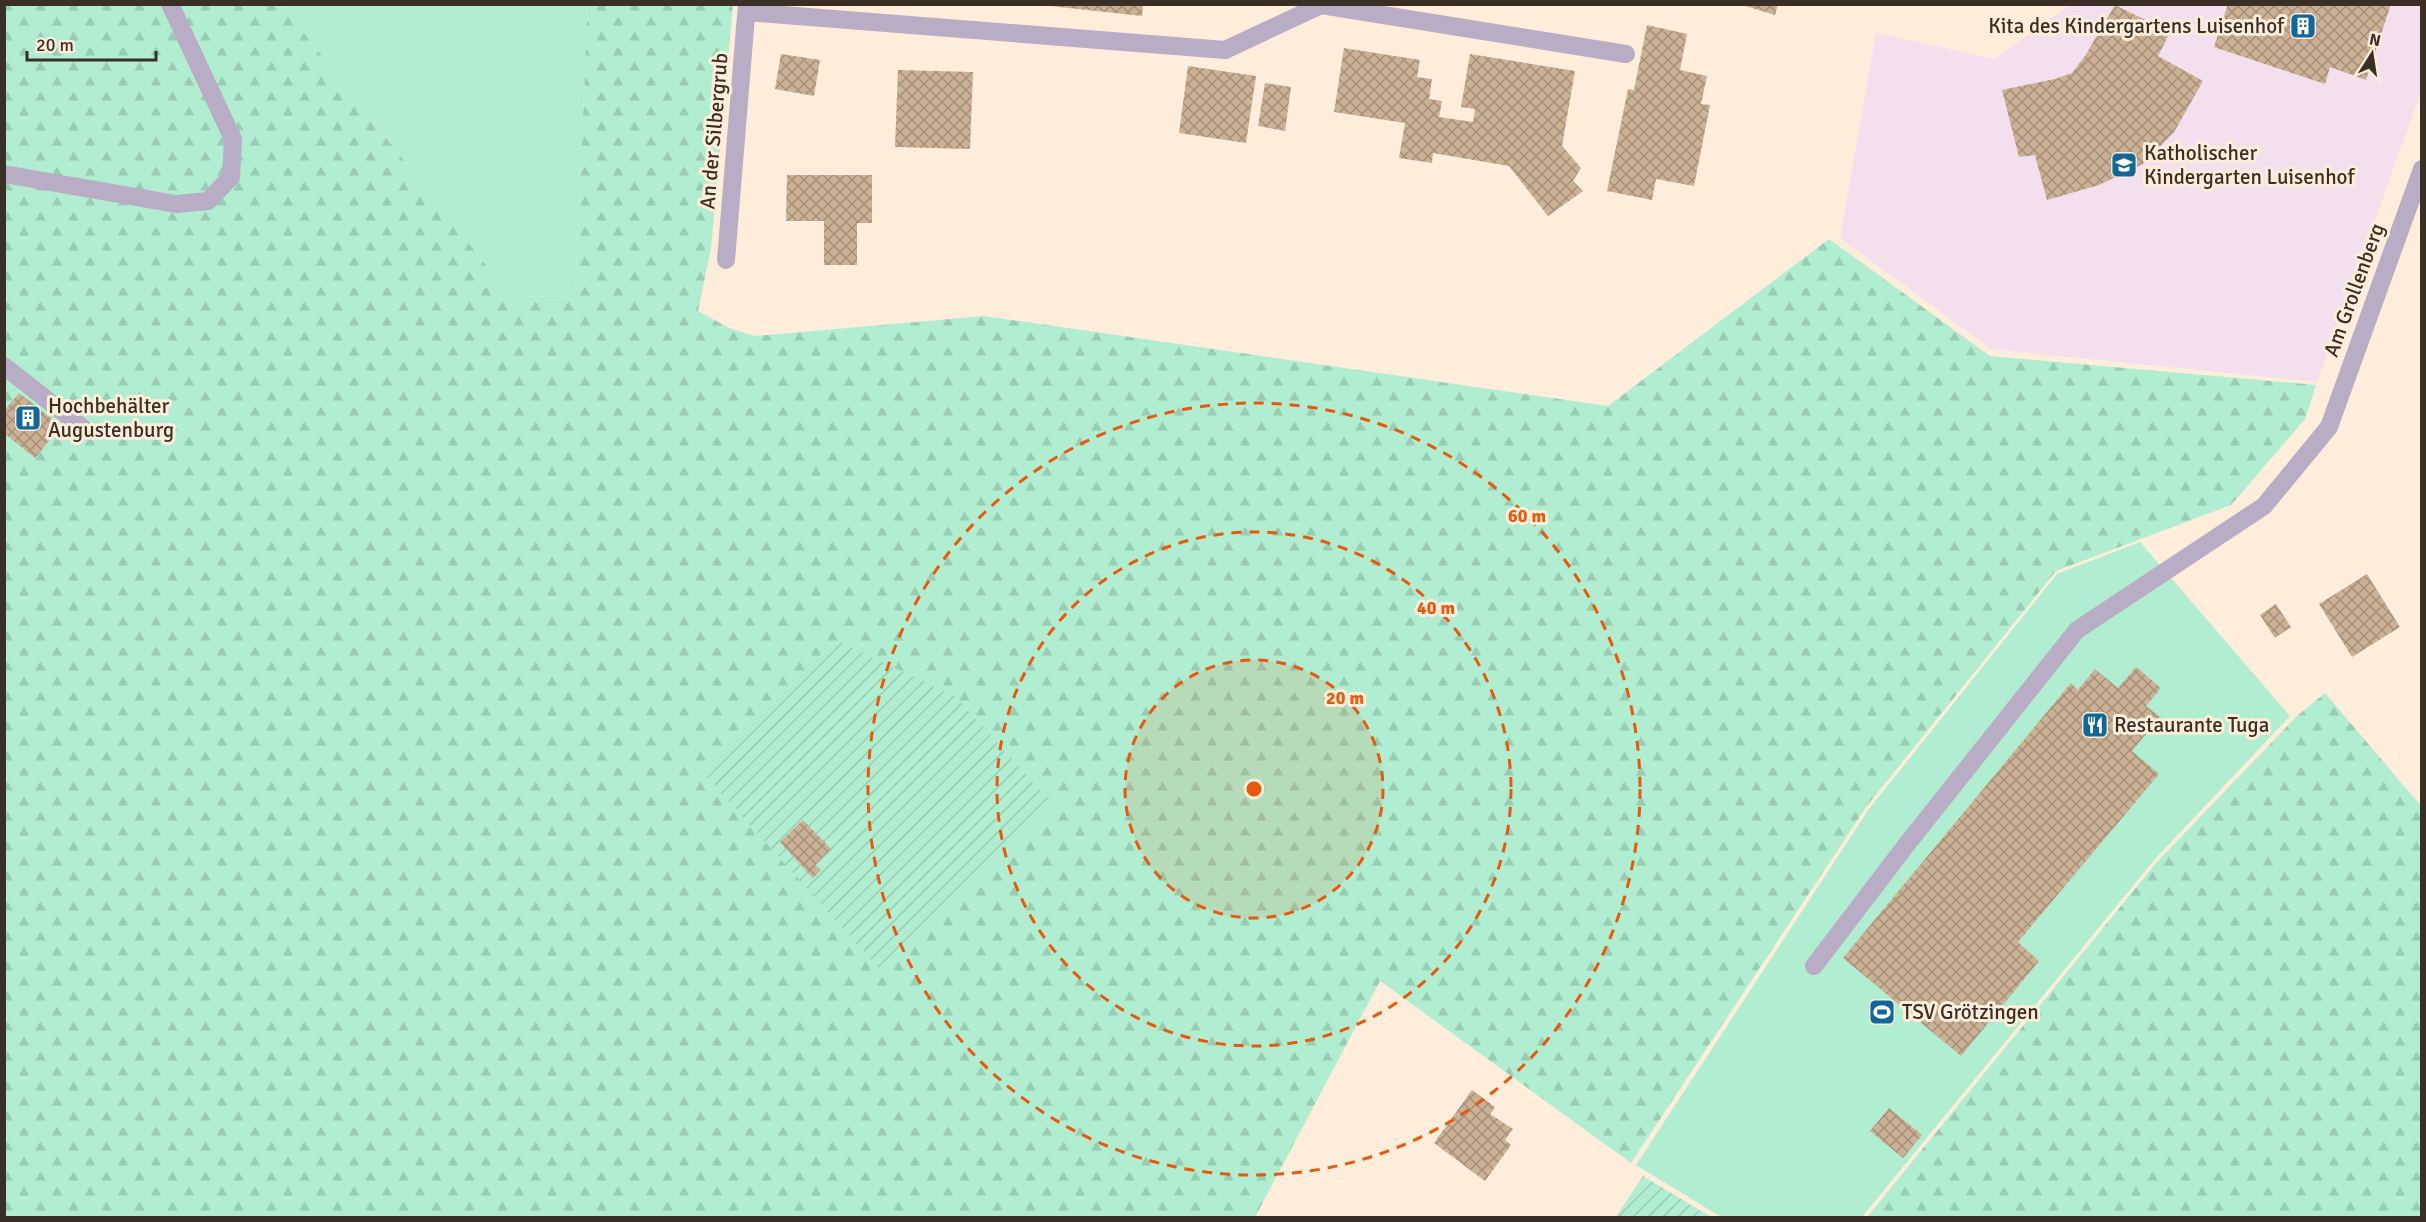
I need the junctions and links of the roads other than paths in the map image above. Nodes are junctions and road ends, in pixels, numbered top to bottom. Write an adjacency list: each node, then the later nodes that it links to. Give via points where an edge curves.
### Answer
1 (170, 4): 5 (street, via 233,139 231,177 208,201 176,204)
2 (747, 8): 3 (street, via 1225,50 1321,5); 6 (street, An der Silbergrub)
3 (1626, 54)
4 (2421, 168): 9 (street, Am Grollenberg, via 2329,426 2264,506 2077,630)
5 (4, 174)
6 (726, 261)
7 (4, 366): 8 (street)
8 (83, 428)
9 (1814, 966)

